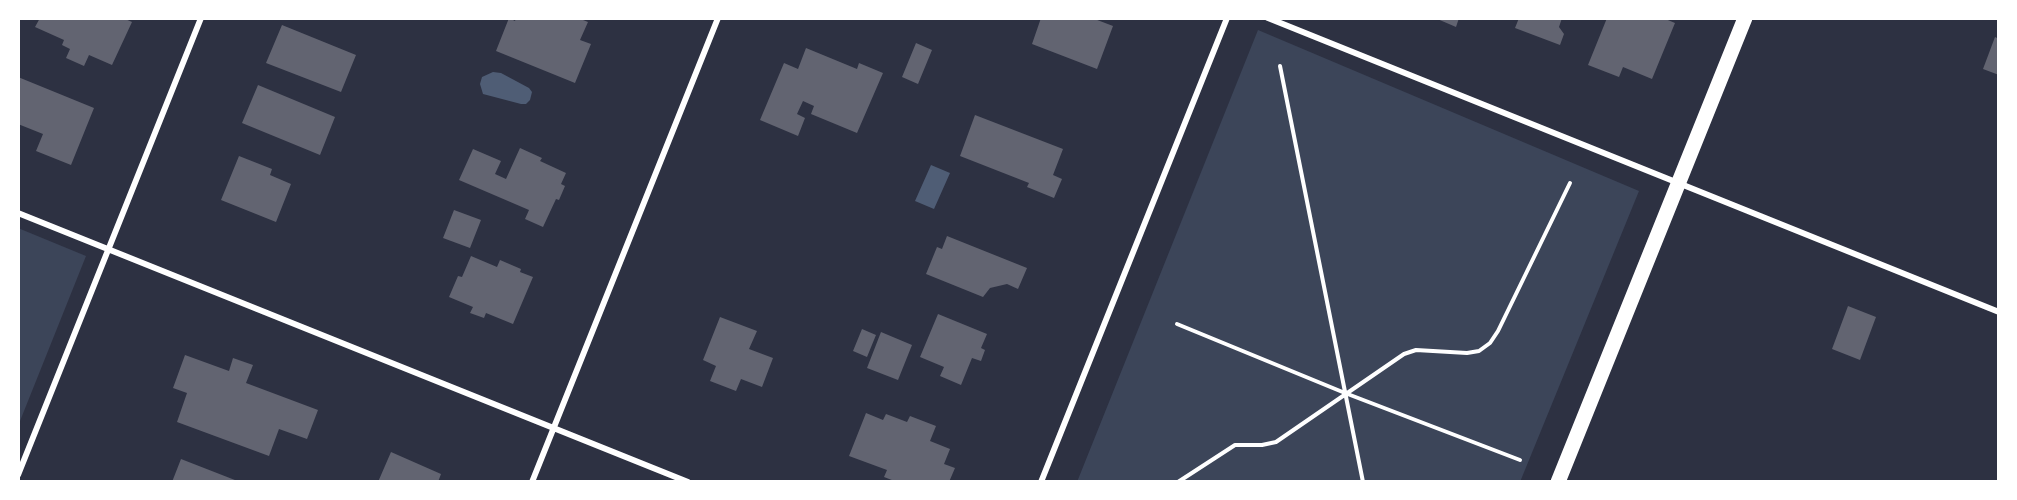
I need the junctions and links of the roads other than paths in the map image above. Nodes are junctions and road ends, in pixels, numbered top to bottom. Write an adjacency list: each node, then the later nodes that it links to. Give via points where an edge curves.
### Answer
1 (201, 18): 8 (street)
2 (718, 18): 10 (street)
3 (1227, 18): 14 (street)
4 (1268, 18): 6 (street)
5 (1745, 18): 6 (main road)
6 (1679, 183): 9 (street); 15 (main road)
7 (18, 213): 8 (street)
8 (109, 249): 10 (street); 11 (street)
9 (1999, 312)
10 (553, 428): 12 (street); 13 (street)
11 (18, 475)
12 (531, 482)
13 (688, 482)
14 (1041, 482)
15 (1558, 482)

